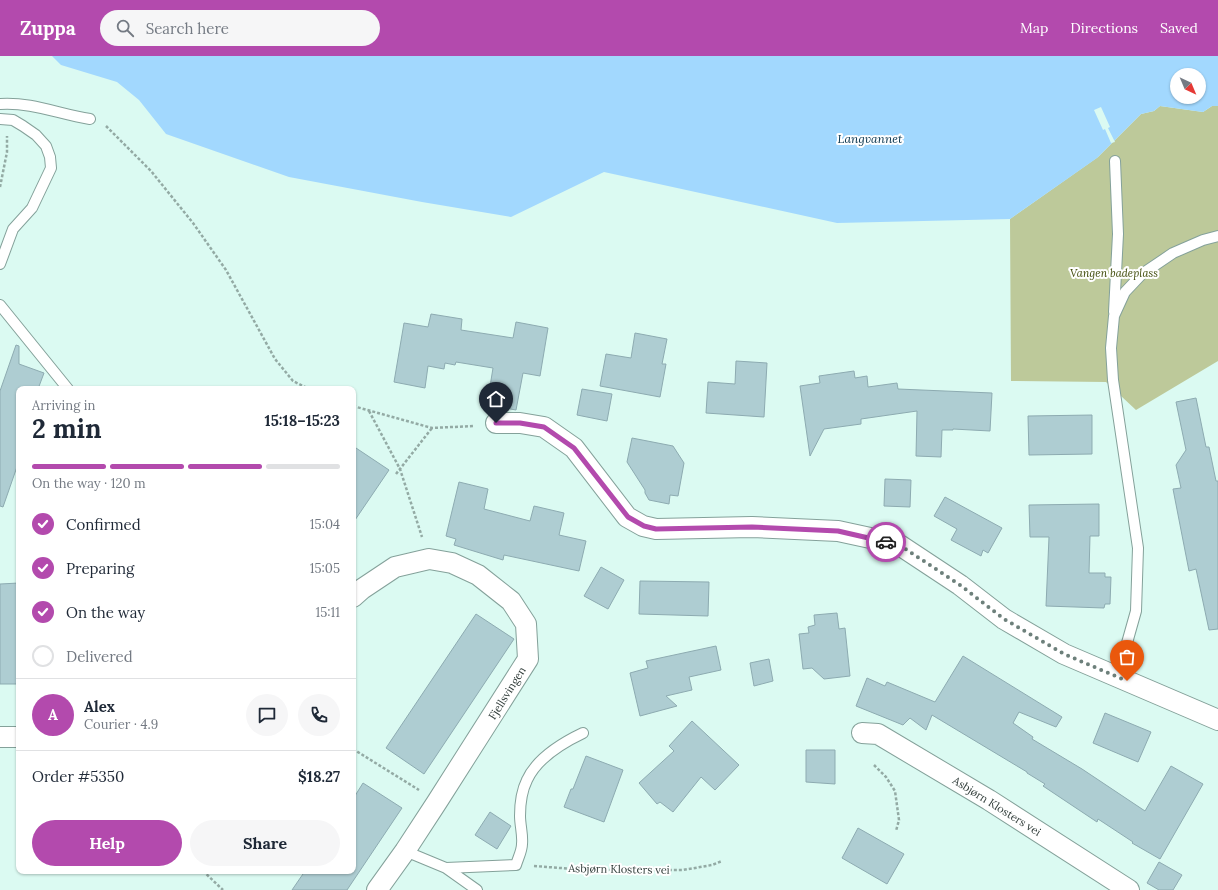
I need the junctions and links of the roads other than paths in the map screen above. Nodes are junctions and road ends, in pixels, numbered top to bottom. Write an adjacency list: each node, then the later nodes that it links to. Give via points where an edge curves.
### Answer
1 (0, 104): 3 (lane, via 33,105)
2 (2, 119): 6 (lane, via 12,120 36,135 46,146 51,168 32,208 13,229)
3 (90, 119)
4 (1115, 162): 8 (lane, via 1118,234)
5 (1218, 236): 8 (lane, via 1173,253 1142,274 1125,292)
6 (0, 264)
7 (0, 305): 9 (lane)
8 (1114, 316): 12 (lane, via 1111,348 1113,380 1138,548 1136,611 1125,650)
9 (66, 386)
10 (496, 423): 12 (street, via 544,427 574,448 628,517 644,526 656,529 752,527 838,531 898,544 960,585 1004,619 1064,654)
11 (356, 594): 18 (street, Fjellsvingen, via 395,567 429,558 452,563 478,575 511,601 526,624 528,659)
12 (1114, 675): 13 (street)
13 (1218, 720)
14 (583, 733): 19 (lane, via 548,754 526,780 520,816 522,845 516,864)
15 (862, 733): 22 (street, Asbjørn Klosters vei, via 884,737 989,800)
16 (16, 736): 17 (street)
17 (0, 738)
18 (405, 851): 19 (lane); 20 (street, Fjellsvingen)
19 (446, 868): 21 (lane)
20 (377, 890)
21 (477, 890)
22 (1129, 890)

